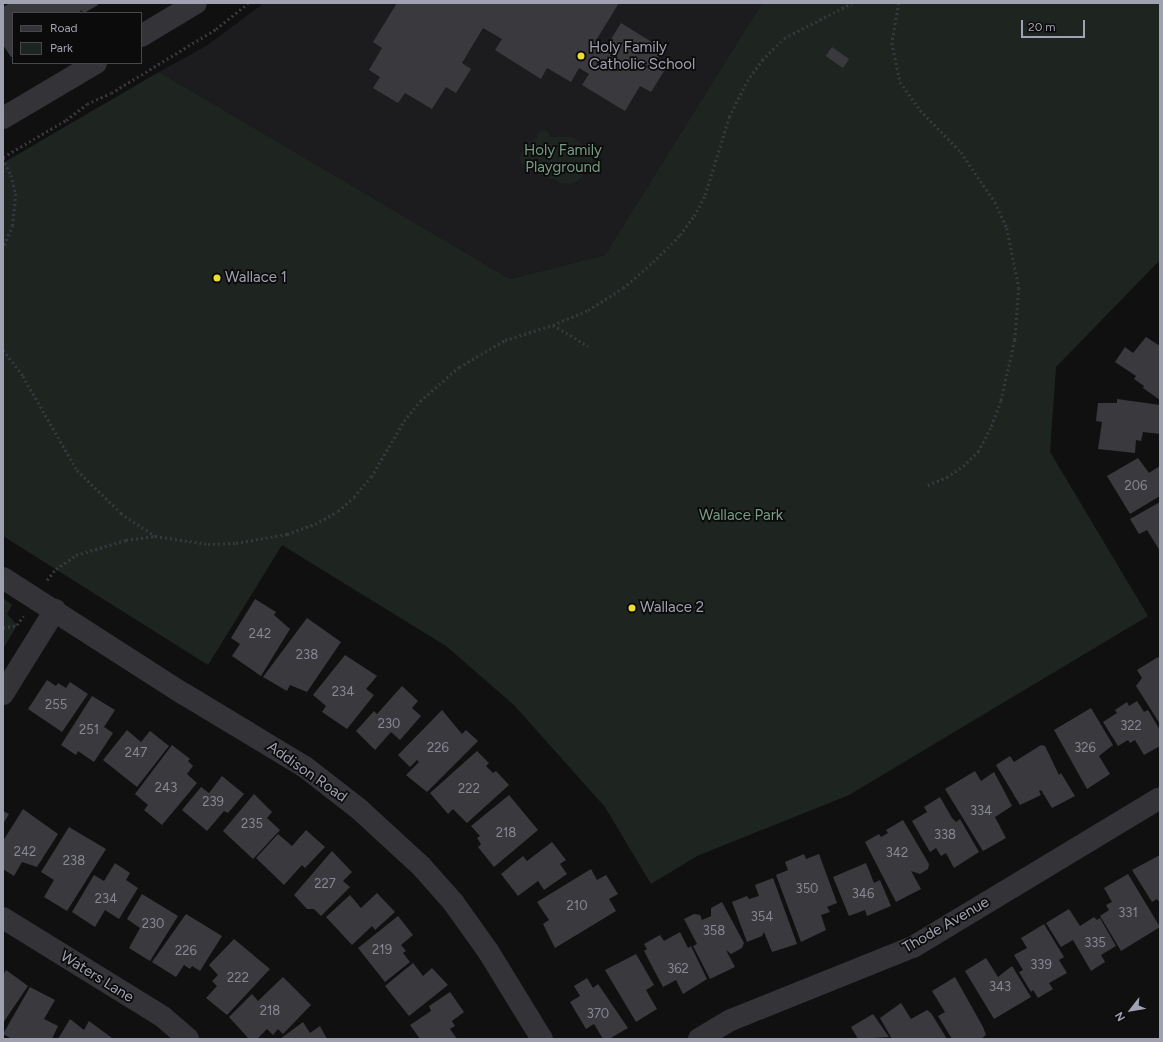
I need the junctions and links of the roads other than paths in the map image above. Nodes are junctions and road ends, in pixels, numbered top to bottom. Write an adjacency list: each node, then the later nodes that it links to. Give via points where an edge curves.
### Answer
1 (196, 3): 2 (street)
2 (142, 35)
3 (94, 64): 4 (street)
4 (4, 116)
5 (3, 578): 6 (street, Addison Road)
6 (55, 610): 7 (street); 11 (street, Addison Road, via 184,694 305,767 387,833 453,902 488,951)
7 (3, 694)
8 (1160, 798): 12 (street, Thode Avenue, via 913,947 731,1020)
9 (3, 918): 10 (street, Waters Lane, via 162,1017)
10 (188, 1039)
11 (542, 1039)
12 (699, 1039)

